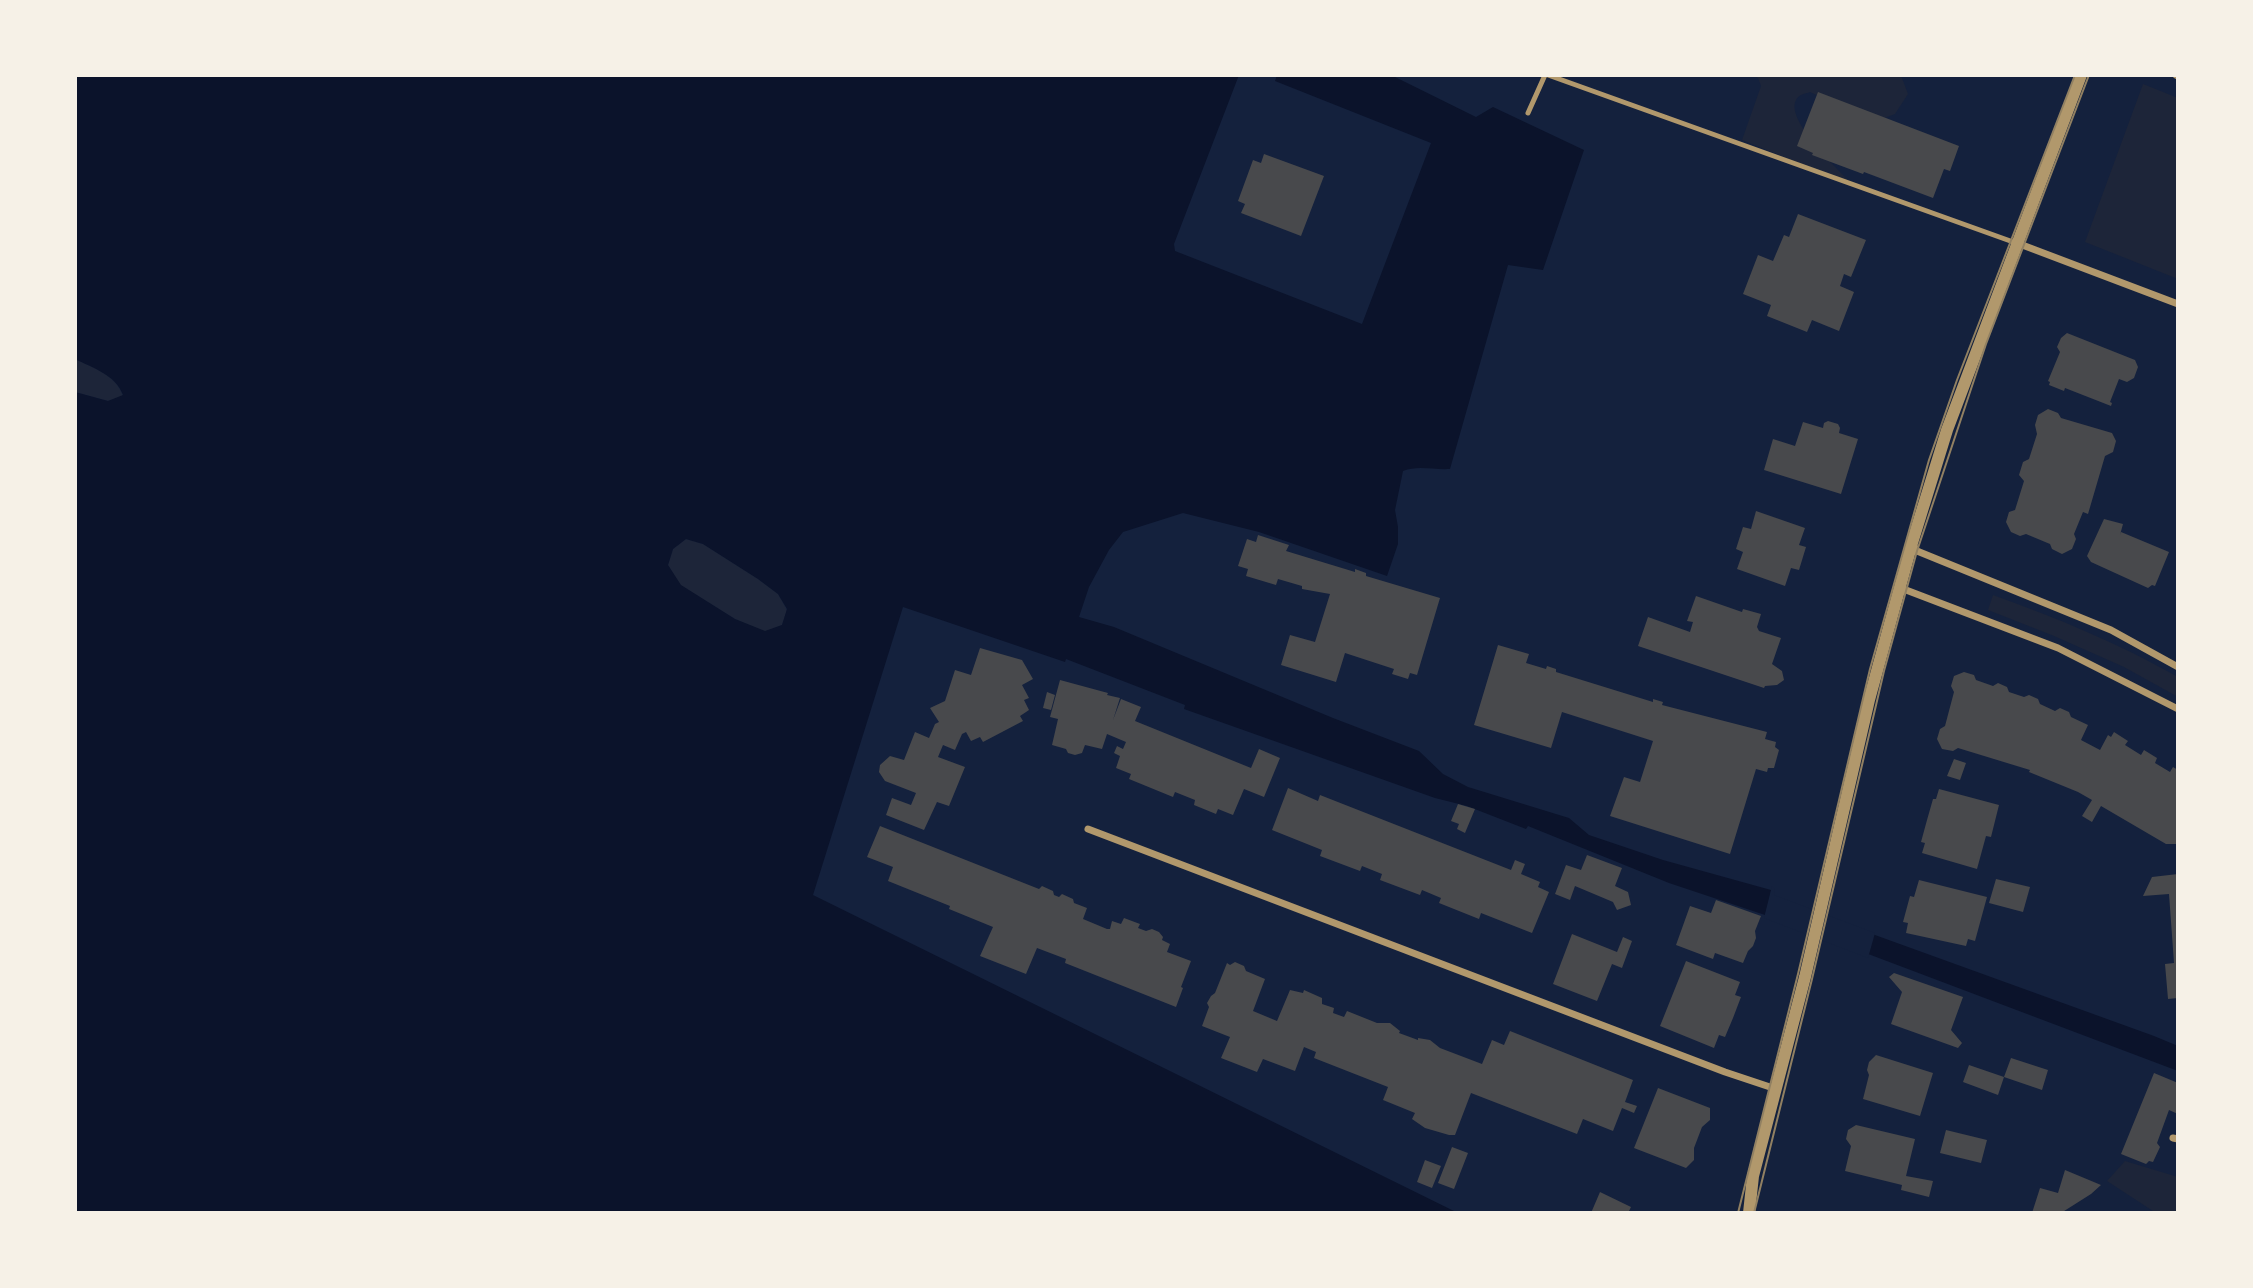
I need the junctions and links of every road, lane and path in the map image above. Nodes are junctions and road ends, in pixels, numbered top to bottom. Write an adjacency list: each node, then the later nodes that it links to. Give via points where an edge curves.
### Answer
1 (1546, 75): 3 (lane); 4 (lane)
2 (2081, 75): 4 (street)
3 (1528, 113)
4 (2017, 243): 5 (street); 6 (street, via 1947,430)
5 (2178, 304)
6 (1912, 543): 7 (street); 8 (street, via 1917,551 2111,630)
7 (1898, 592): 9 (street, via 1906,590 2058,649); 11 (street)
8 (2178, 667)
9 (2178, 709)
10 (1088, 829): 11 (street)
11 (1776, 1089): 12 (street)
12 (1751, 1187): 13 (street); 14 (street)
13 (1740, 1213)
14 (1749, 1213)

